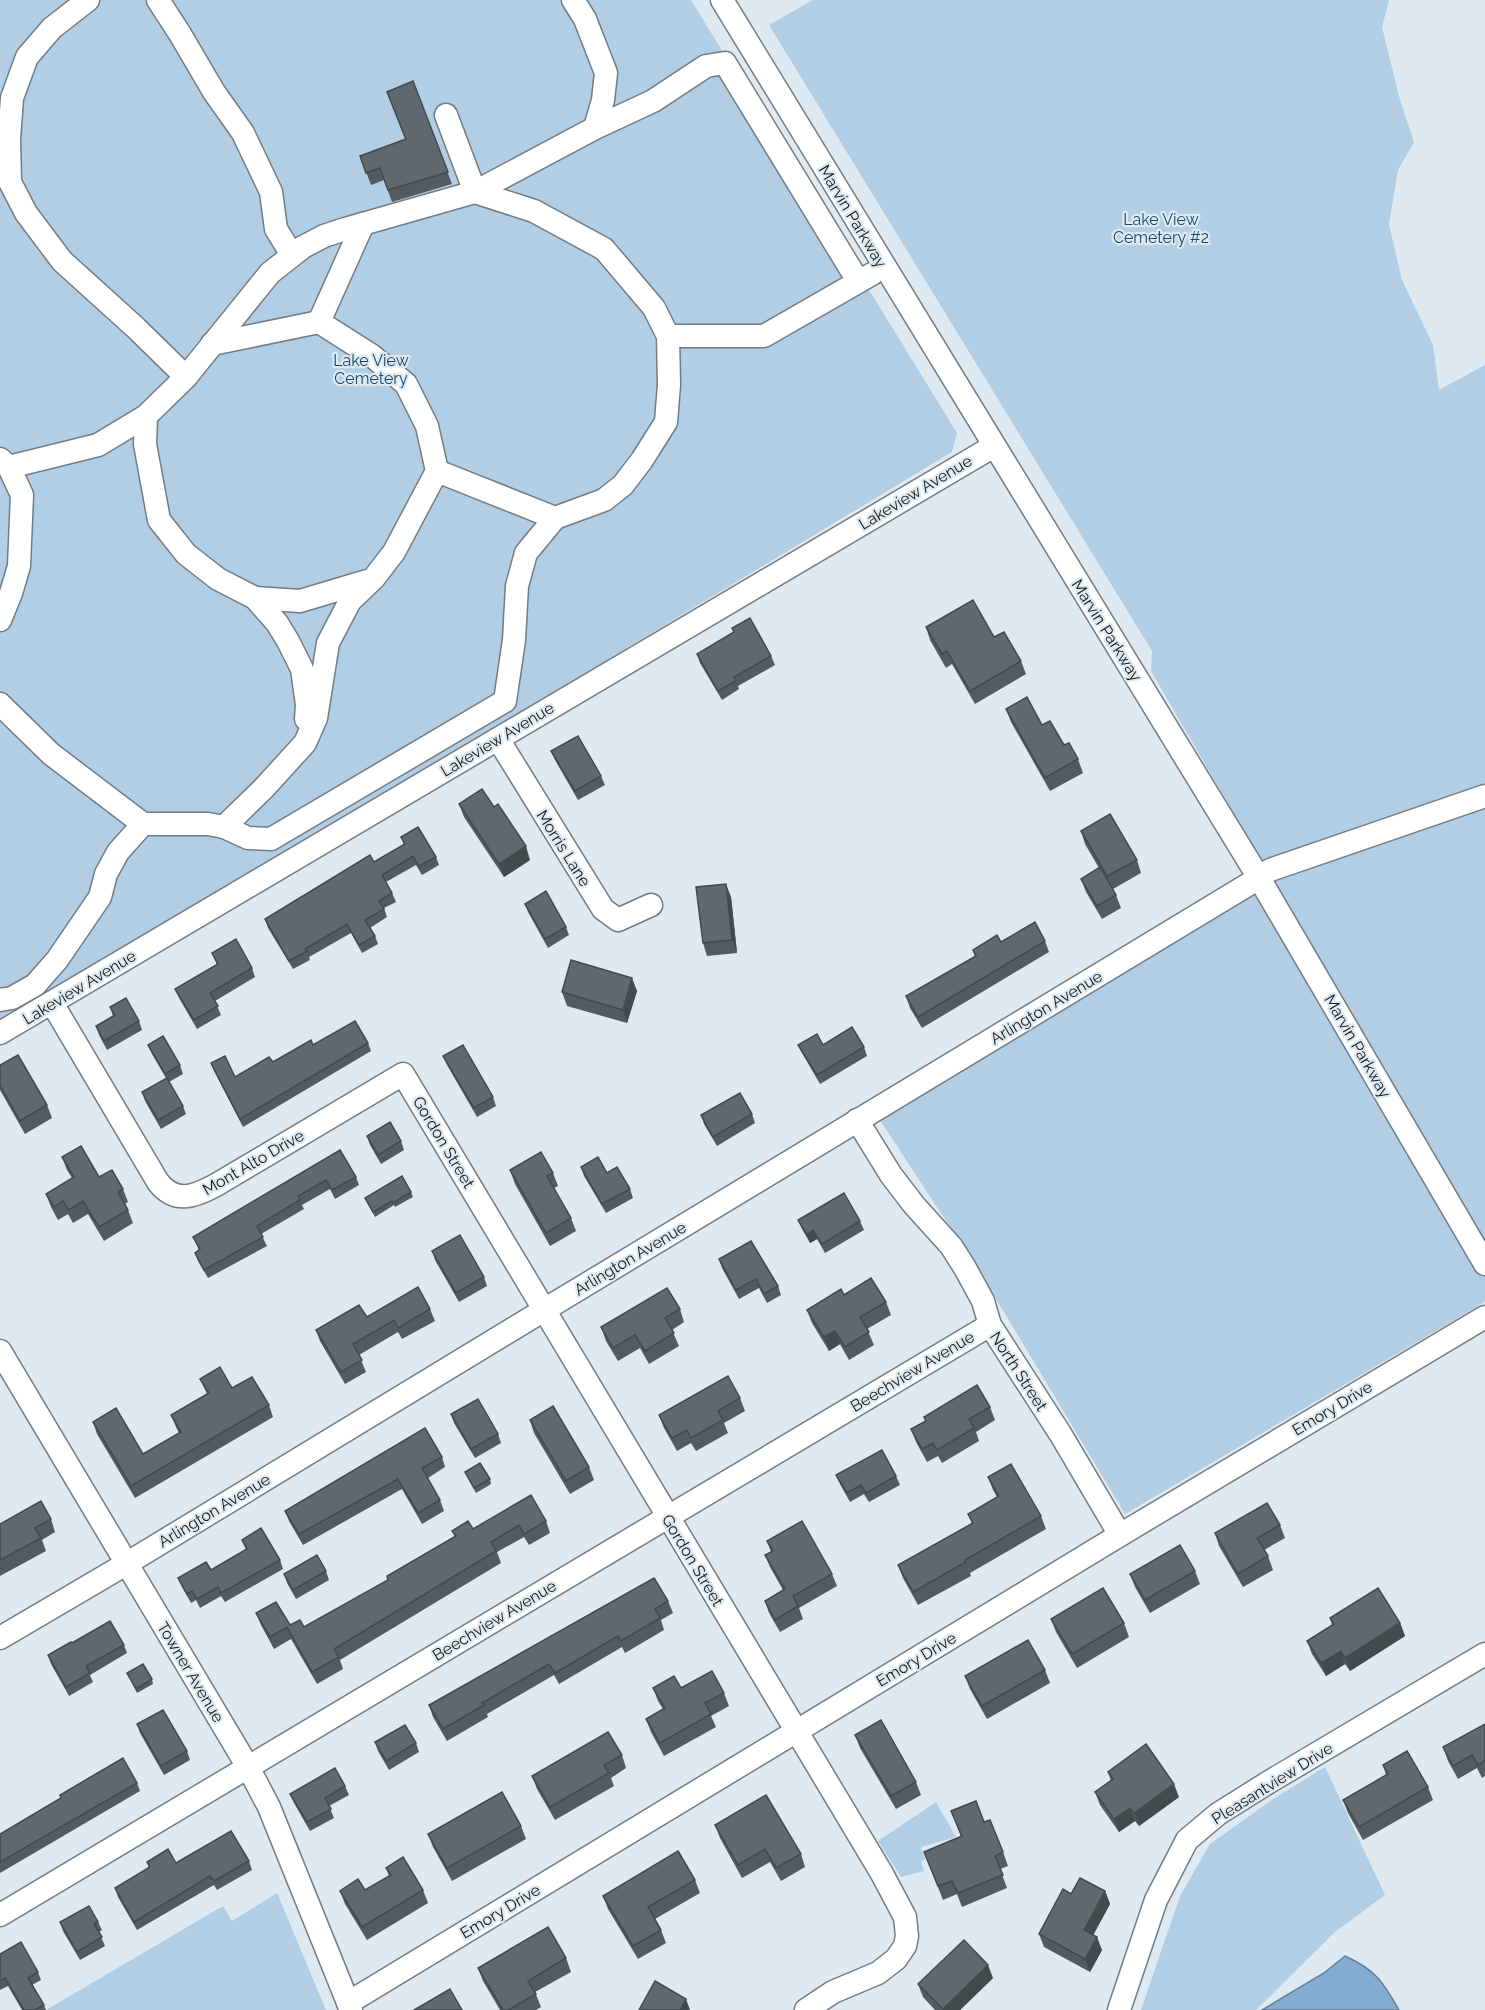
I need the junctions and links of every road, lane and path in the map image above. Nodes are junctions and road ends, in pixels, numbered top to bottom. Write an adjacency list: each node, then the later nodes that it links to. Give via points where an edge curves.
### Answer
1 (88, 0): 5 (street, via 52,28 27,57)
2 (158, 0): 11 (street, via 243,133 271,192 276,229)
3 (573, 0): 7 (street, via 585,19 606,73)
4 (722, 0): 12 (street, Marvin Parkway)
5 (6, 94): 8 (street, via 9,139)
6 (446, 115): 9 (street)
7 (595, 128): 9 (street); 13 (street, via 652,101 706,66 725,63)
8 (5, 183): 17 (street, via 62,261)
9 (475, 192): 10 (street); 15 (street, via 534,211 604,249 654,308)
10 (363, 224): 11 (street, via 324,236); 14 (street)
11 (292, 255): 16 (street, via 270,273)
12 (885, 268): 13 (street); 19 (street, Marvin Parkway)
13 (858, 281): 15 (street, via 764,336)
14 (319, 322): 16 (street); 21 (street, via 371,355 406,384 427,426)
15 (668, 336): 22 (street, via 666,422 648,451 623,485 604,500)
16 (212, 344): 17 (street)
17 (186, 377): 18 (street)
18 (146, 416): 20 (street, via 98,445); 24 (street, via 146,444 159,519 186,554 218,579)
19 (994, 446): 27 (street, Lakeview Avenue); 32 (street, Marvin Parkway)
20 (4, 463): 25 (street, via 22,495 19,566)
21 (437, 471): 22 (street); 23 (street, via 394,552)
22 (555, 518): 31 (street, via 526,553 517,586 505,701 271,839 248,838)
23 (374, 578): 24 (street, via 300,601); 28 (street, via 350,602 328,643 316,718)
24 (255, 598): 28 (street, via 277,623 302,669 307,705)
25 (0, 620)
26 (0, 704): 30 (street, via 51,754)
27 (498, 739): 33 (street, Morris Lane, via 603,909 618,920); 35 (street, Lakeview Avenue)
28 (305, 742): 31 (street)
29 (1485, 796): 32 (street, Arlington Avenue, via 1270,870)
30 (143, 824): 31 (street); 34 (street, via 118,852 100,897 57,960 35,985)
31 (224, 827)
32 (1259, 878): 38 (street, Arlington Avenue); 39 (street, Marvin Parkway)
33 (651, 905)
34 (0, 1000)
35 (52, 1003): 36 (street, Lakeview Avenue); 37 (street, Mont Alto Drive, via 158,1182 175,1196 198,1193 216,1185)
36 (0, 1033)
37 (404, 1074): 40 (street, Gordon Street)
38 (858, 1120): 40 (street, Arlington Avenue); 42 (street, North Street, via 908,1198 951,1246 978,1290)
39 (1485, 1264)
40 (544, 1310): 44 (street, Gordon Street); 46 (street, Arlington Avenue)
41 (1485, 1317): 45 (street, Emory Drive)
42 (990, 1325): 44 (street, Beechview Avenue); 45 (street, North Street)
43 (0, 1351): 46 (street, Towner Avenue)
44 (667, 1517): 49 (street, Gordon Street); 50 (street, Beechview Avenue)
45 (1120, 1535): 49 (street, Emory Drive)
46 (126, 1564): 47 (street, Arlington Avenue); 50 (street, Towner Avenue)
47 (0, 1638)
48 (1485, 1654): 54 (street, Pleasantview Drive, via 1269,1782 1218,1814 1187,1840 1156,1900)
49 (795, 1732): 52 (street, Emory Drive); 53 (street, Gordon Street, via 903,1911 907,1929 905,1946 885,1968 832,1992)
50 (248, 1767): 51 (street, Beechview Avenue); 52 (street, Towner Avenue, via 269,1807)
51 (0, 1915)
52 (349, 2006)
53 (806, 2010)
54 (1119, 2010)

